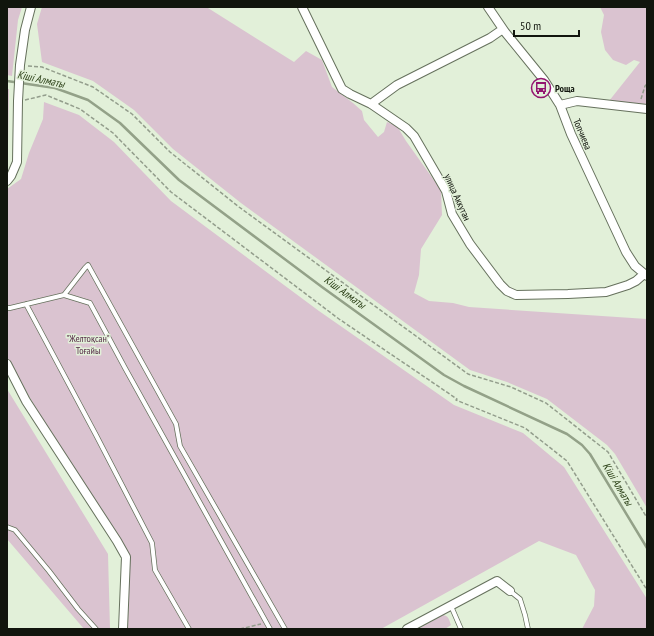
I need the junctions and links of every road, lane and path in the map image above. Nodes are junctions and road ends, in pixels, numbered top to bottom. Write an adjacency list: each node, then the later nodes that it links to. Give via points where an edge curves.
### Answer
1 (31, 7): 5 (street)
2 (302, 7): 8 (street, улица Аккутан, via 342,89)
3 (488, 7): 4 (street, Топчиева)
4 (503, 29): 8 (street, via 397,85); 9 (street, Топчиева, via 544,80)
5 (20, 65): 7 (street); 18 (path, via 42,67 93,87 132,114 170,152 239,207 468,374 511,387 546,403 608,452)
6 (647, 84): 10 (path)
7 (18, 101): 12 (street, via 17,162); 20 (path, via 46,95 80,110 112,133 171,192 339,319 456,400 525,428 567,461)
8 (371, 104): 13 (street, улица Аккутан, via 414,136 446,191 452,214 470,244 507,291 516,295 606,292 628,285)
9 (560, 105): 10 (street, via 577,101); 13 (street, Топчиева, via 626,252 635,266)
10 (638, 109): 11 (street)
11 (647, 109)
12 (7, 180)
13 (646, 275)
14 (64, 295): 15 (lane); 23 (lane, via 90,303); 29 (lane, via 88,265 176,424 180,446)
15 (26, 304): 16 (lane); 26 (lane, via 152,543 154,570)
16 (7, 308)
17 (7, 364): 25 (street, via 26,400 126,557)
18 (647, 518)
19 (7, 526): 24 (lane, via 15,530)
20 (647, 590)
21 (510, 591): 22 (street, via 497,581); 32 (lane, via 520,599)
22 (451, 606): 30 (street); 31 (lane)
23 (266, 623): 27 (path); 28 (lane)
24 (96, 629)
25 (123, 629)
26 (188, 629)
27 (240, 629)
28 (270, 629)
29 (285, 629)
30 (407, 629)
31 (461, 629)
32 (528, 629)

